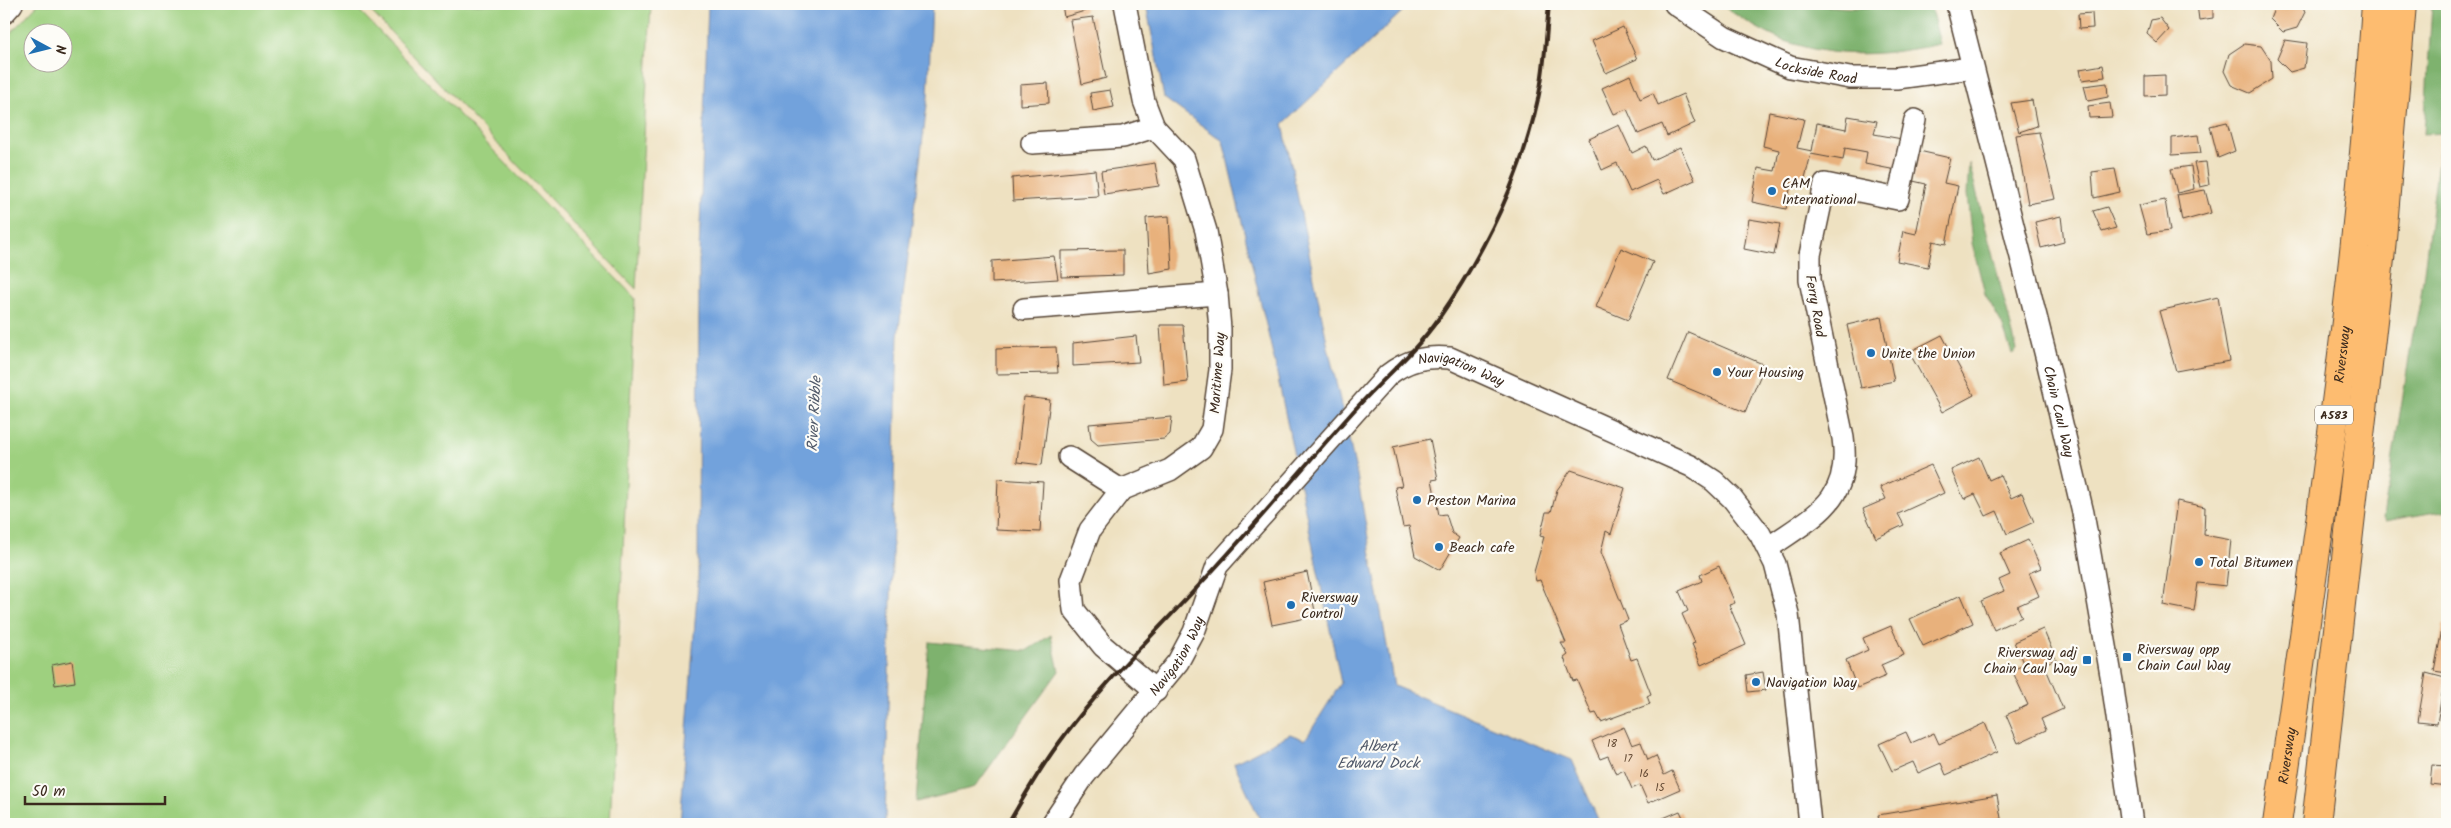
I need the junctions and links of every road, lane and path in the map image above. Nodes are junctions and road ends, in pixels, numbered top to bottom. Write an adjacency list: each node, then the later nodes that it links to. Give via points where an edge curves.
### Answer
1 (12, 4): 7 (street)
2 (1125, 4): 10 (street, Maritime Way, via 1144,101)
3 (1675, 4): 8 (street, Lockside Road, via 1724,37 1790,67 1860,78 1898,78)
4 (1957, 4): 8 (street, Chain Caul Way)
5 (2376, 4): 21 (highway, Riversway / A583, via 2369,121 2345,333)
6 (2402, 4): 22 (highway, Riversway / A583, via 2382,250)
7 (4, 13)
8 (1972, 68): 20 (street, Chain Caul Way, via 2083,513)
9 (1915, 120): 16 (street, Ferry Road, via 1898,199 1826,184 1810,255 1810,280 1845,454 1844,468 1827,506)
10 (1154, 127): 11 (street, via 1123,137); 12 (street, Maritime Way, via 1184,159 1206,231)
11 (1032, 142)
12 (1217, 294): 13 (street); 15 (street, Maritime Way, via 1220,370 1212,430 1201,448 1170,470)
13 (1024, 309)
14 (1069, 457): 15 (street)
15 (1121, 490): 17 (street, via 1090,530 1071,580 1074,610 1103,646)
16 (1768, 548): 17 (street, Navigation Way, via 1732,498 1692,466 1450,358 1431,357 1400,366 1364,399 1217,566 1194,632 1178,662); 19 (street, Navigation Way, via 1788,614)
17 (1156, 691): 18 (street, Navigation Way, via 1084,776)
18 (1052, 824)
19 (1810, 824)
20 (2132, 824)
21 (2277, 824)
22 (2316, 824)

